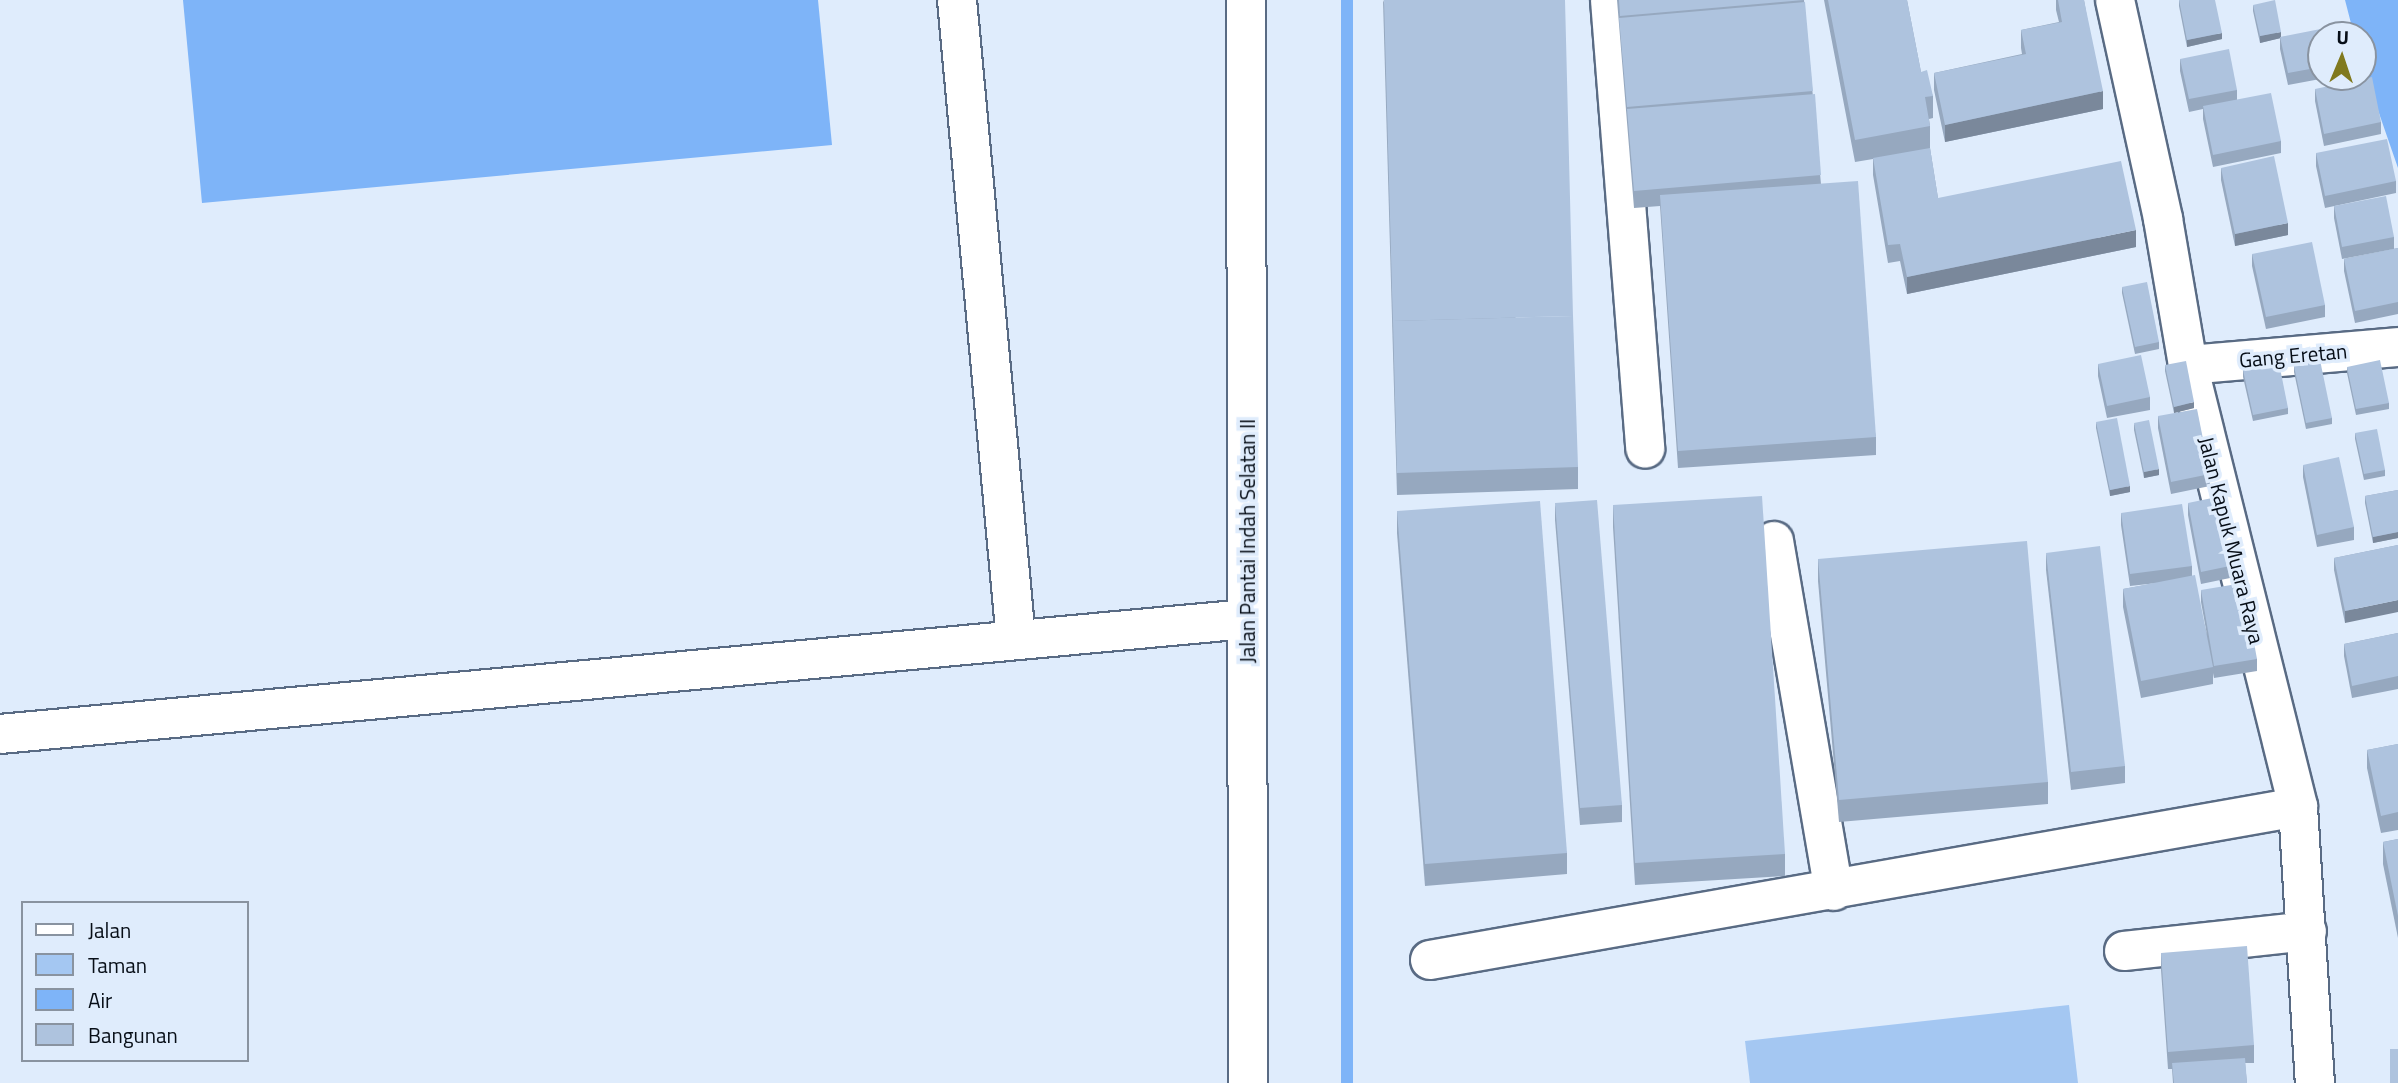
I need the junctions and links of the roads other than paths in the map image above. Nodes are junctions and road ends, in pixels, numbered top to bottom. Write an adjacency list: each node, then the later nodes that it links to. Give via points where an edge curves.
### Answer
1 (957, 0): 10 (street)
2 (1246, 0): 9 (street, Jalan Pantai Indah Selatan II)
3 (1610, 0): 7 (street)
4 (2115, 0): 6 (street, Jalan Kapuk Muara Raya, via 2163,219)
5 (2398, 347): 6 (street, Gang Eretan)
6 (2188, 365): 12 (street, Jalan Kapuk Muara Raya)
7 (1645, 449)
8 (1774, 541): 13 (street)
9 (1247, 619): 10 (street); 17 (street, Jalan Pantai Indah Selatan II)
10 (1016, 640): 11 (street)
11 (0, 734)
12 (2298, 807): 13 (street); 14 (street, Jalan Kapuk Muara Raya)
13 (1834, 891): 16 (street)
14 (2307, 930): 15 (street); 18 (street, Jalan Kapuk Muara Raya)
15 (2124, 951)
16 (1430, 960)
17 (1248, 1083)
18 (2315, 1083)

